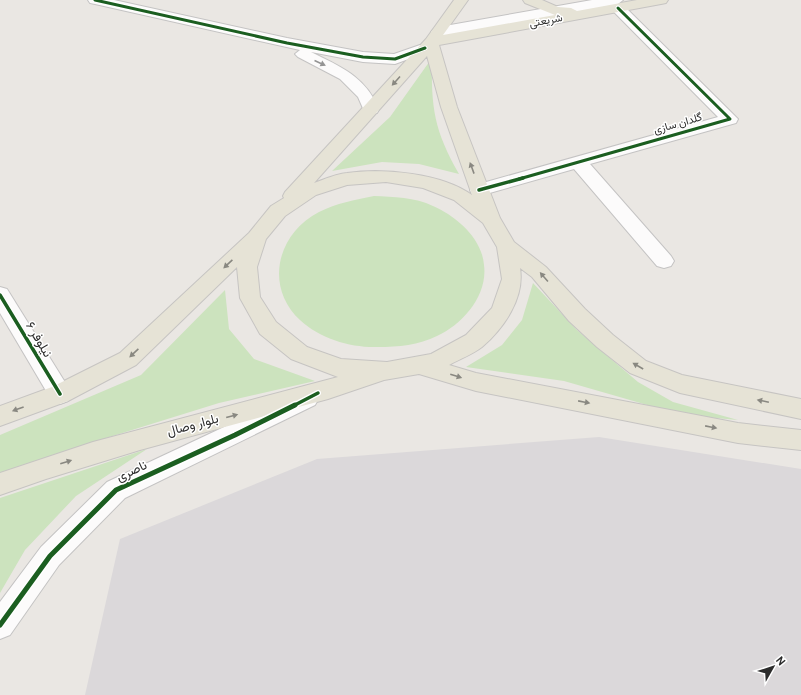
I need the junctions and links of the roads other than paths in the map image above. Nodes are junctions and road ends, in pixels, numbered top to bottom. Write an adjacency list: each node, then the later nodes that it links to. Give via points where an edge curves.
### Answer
1 (94, 0): 10 (street)
2 (461, 0): 9 (main road)
3 (530, 0): 7 (main road)
4 (661, 0): 5 (main road, شریعتی)
5 (639, 2): 6 (main road, شریعتی)
6 (617, 4): 7 (street); 8 (main road, شریعتی); 12 (street, گلدان سازی, via 730,119)
7 (556, 11): 8 (main road); 9 (street)
8 (584, 14): 9 (main road, شریعتی)
9 (432, 41): 10 (street, via 395,59 363,57); 11 (main road, one-way to 11); 13 (main road, one-way to 9, via 449,106)
10 (287, 43): 11 (street, one-way to 11, via 311,59 346,76 365,94)
11 (371, 109): 14 (main road)
12 (578, 162): 13 (street, گلدان سازی); 18 (street)
13 (479, 190): 15 (main road)
14 (278, 211): 15 (main road, via 309,191 346,179 386,176 426,182 454,193); 16 (main road)
15 (490, 218): 17 (main road)
16 (257, 237): 21 (main road, via 247,267 250,298 268,328 299,352 340,368); 23 (main road, one-way to 23, via 128,359)
17 (507, 247): 20 (main road, via 512,279 501,312 474,341 435,362); 24 (main road, one-way to 17, via 680,384 638,367 599,336 539,272)
18 (664, 261)
19 (0, 295): 23 (street, نیلوفر ۶)
20 (419, 365): 21 (main road); 26 (main road, one-way to 26, via 476,382 738,433)
21 (387, 371): 22 (main road, بلوار وصال)
22 (318, 393): 27 (main road, بلوار وصال, one-way to 22, via 142,439); 28 (street, ناصری, via 116,490 50,556)
23 (60, 394): 25 (main road, one-way to 25)
24 (801, 409)
25 (0, 416)
26 (801, 440)
27 (0, 484)
28 (0, 625)

